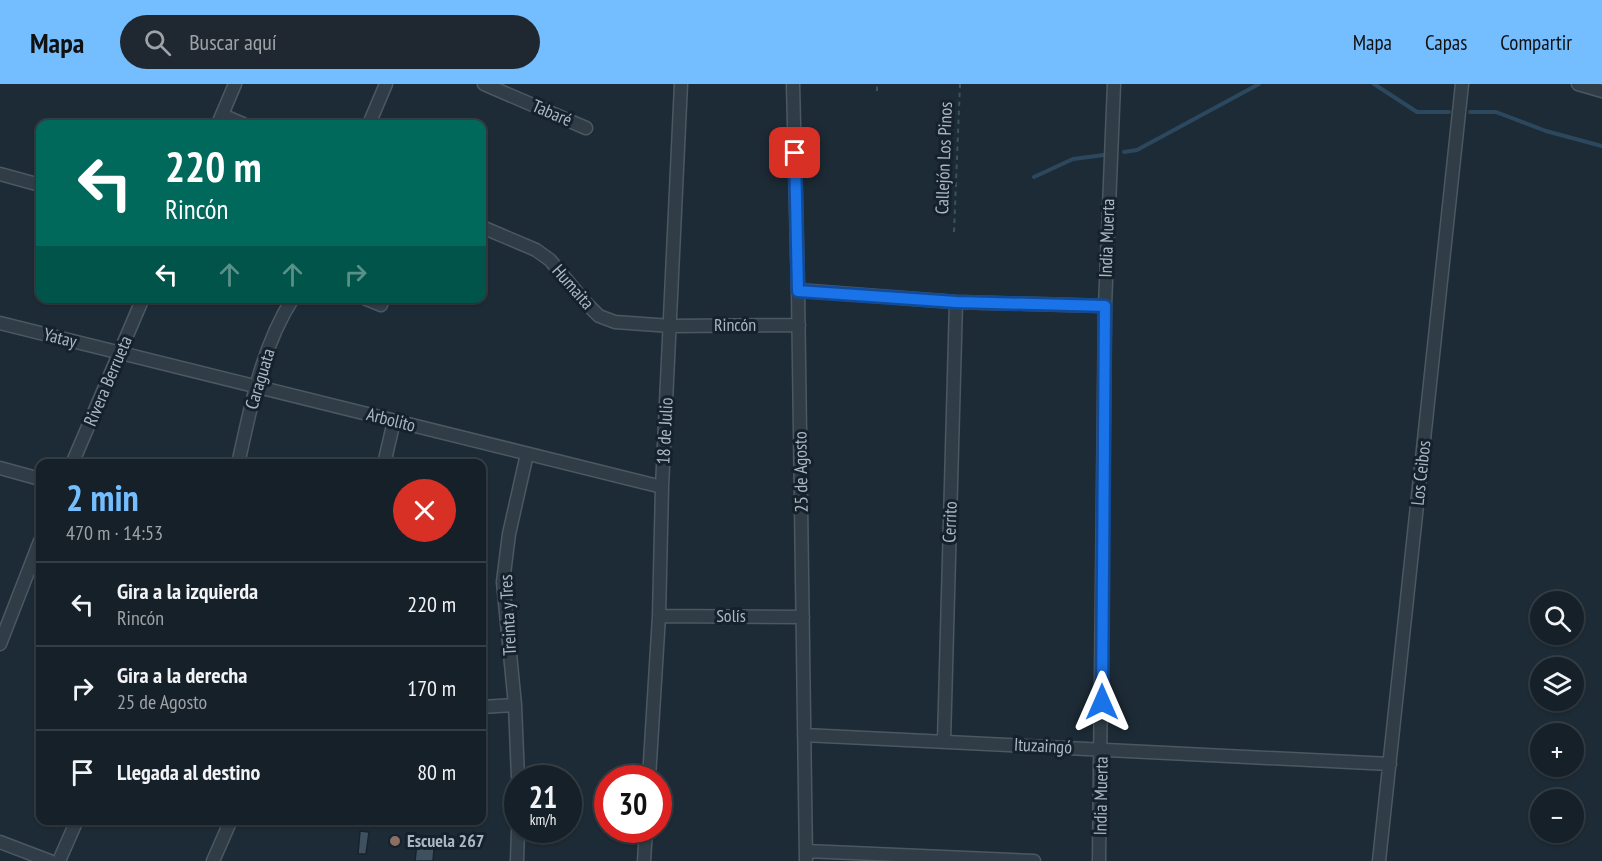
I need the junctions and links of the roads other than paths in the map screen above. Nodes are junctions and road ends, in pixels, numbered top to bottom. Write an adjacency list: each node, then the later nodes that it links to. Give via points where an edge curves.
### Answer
1 (235, 84): 10 (street)
2 (386, 84): 11 (street)
3 (484, 84): 12 (street, Tabaré)
4 (681, 84): 25 (street, 18 de Julio)
5 (793, 84): 16 (street, 25 de Agosto)
6 (1114, 84): 22 (street, India Muerta)
7 (1462, 84): 45 (street, Los Ceibos)
8 (1578, 84): 9 (street)
9 (1602, 91)
10 (220, 120)
11 (371, 120)
12 (586, 128)
13 (0, 174): 14 (street)
14 (36, 184)
15 (486, 229): 25 (street, Humaita, via 550,260 599,316 615,322)
16 (798, 291): 17 (street); 24 (street, 25 de Agosto)
17 (956, 302): 22 (street); 43 (street, Cerrito)
18 (141, 303): 26 (street, Rivera Berrueta)
19 (290, 303): 27 (street, Caraguata, via 279,320)
20 (376, 303): 21 (street)
21 (381, 305)
22 (1105, 306): 44 (street, India Muerta)
23 (0, 323): 26 (street, Yatay)
24 (799, 325): 25 (street, Rincón); 38 (street, 25 de Agosto)
25 (671, 326): 35 (street, 18 de Julio)
26 (120, 354): 27 (street, Arbolito); 30 (street, Rivera Berrueta)
27 (255, 387): 28 (street, Arbolito); 31 (street, Caraguata)
28 (394, 421): 29 (street, Arbolito); 32 (street)
29 (527, 454): 35 (street, Arbolito); 40 (street, Treinta y Tres, via 503,582)
30 (74, 459)
31 (239, 459)
32 (385, 459)
33 (0, 468): 34 (street)
34 (36, 478)
35 (662, 487): 37 (street, 18 de Julio)
36 (36, 551): 39 (street)
37 (659, 616): 38 (street, Solís); 47 (street, 18 de Julio)
38 (802, 617): 42 (street, 25 de Agosto)
39 (0, 644)
40 (515, 705): 41 (street); 46 (street, Treinta y Tres)
41 (486, 707)
42 (804, 735): 43 (street, Ituzaingó); 53 (street, 25 de Agosto)
43 (944, 741): 44 (street, Ituzaingó)
44 (1102, 748): 45 (street, Ituzaingó); 60 (street, India Muerta)
45 (1390, 764): 61 (street, Los Ceibos)
46 (517, 765)
47 (650, 765)
48 (75, 825): 55 (street)
49 (229, 825): 56 (street)
50 (0, 842): 54 (street)
51 (518, 843): 57 (street)
52 (645, 843): 58 (street)
53 (806, 856): 59 (street)
54 (50, 861)
55 (59, 861)
56 (213, 861)
57 (517, 861)
58 (644, 861)
59 (1034, 861)
60 (1100, 861)
61 (1379, 861)

